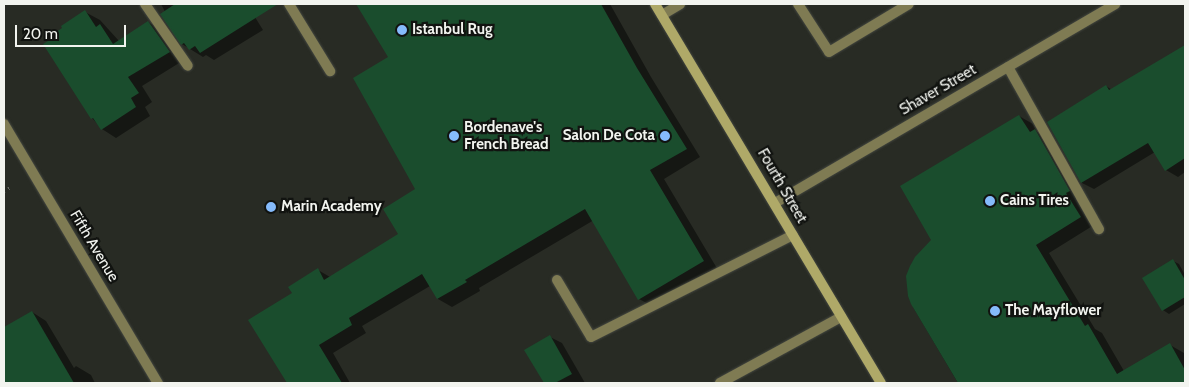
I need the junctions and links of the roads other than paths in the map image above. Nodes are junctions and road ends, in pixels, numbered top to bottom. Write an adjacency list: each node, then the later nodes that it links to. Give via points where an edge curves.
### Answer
1 (145, 4): 9 (street)
2 (289, 4): 11 (street)
3 (655, 4): 8 (main road, Fourth Street)
4 (680, 4): 8 (street)
5 (798, 4): 6 (street, via 829,52)
6 (909, 4)
7 (1115, 4): 10 (street, Shaver Street)
8 (662, 15): 13 (main road, Fourth Street)
9 (188, 66)
10 (1008, 67): 13 (street, Shaver Street); 14 (street)
11 (330, 71)
12 (4, 124): 18 (street, Fifth Avenue)
13 (775, 203): 15 (main road, Fourth Street)
14 (1099, 229)
15 (793, 235): 16 (street, via 591,337); 17 (main road, Fourth Street)
16 (557, 280)
17 (841, 317): 19 (street); 20 (main road, Fourth Street)
18 (158, 383)
19 (720, 383)
20 (881, 383)

